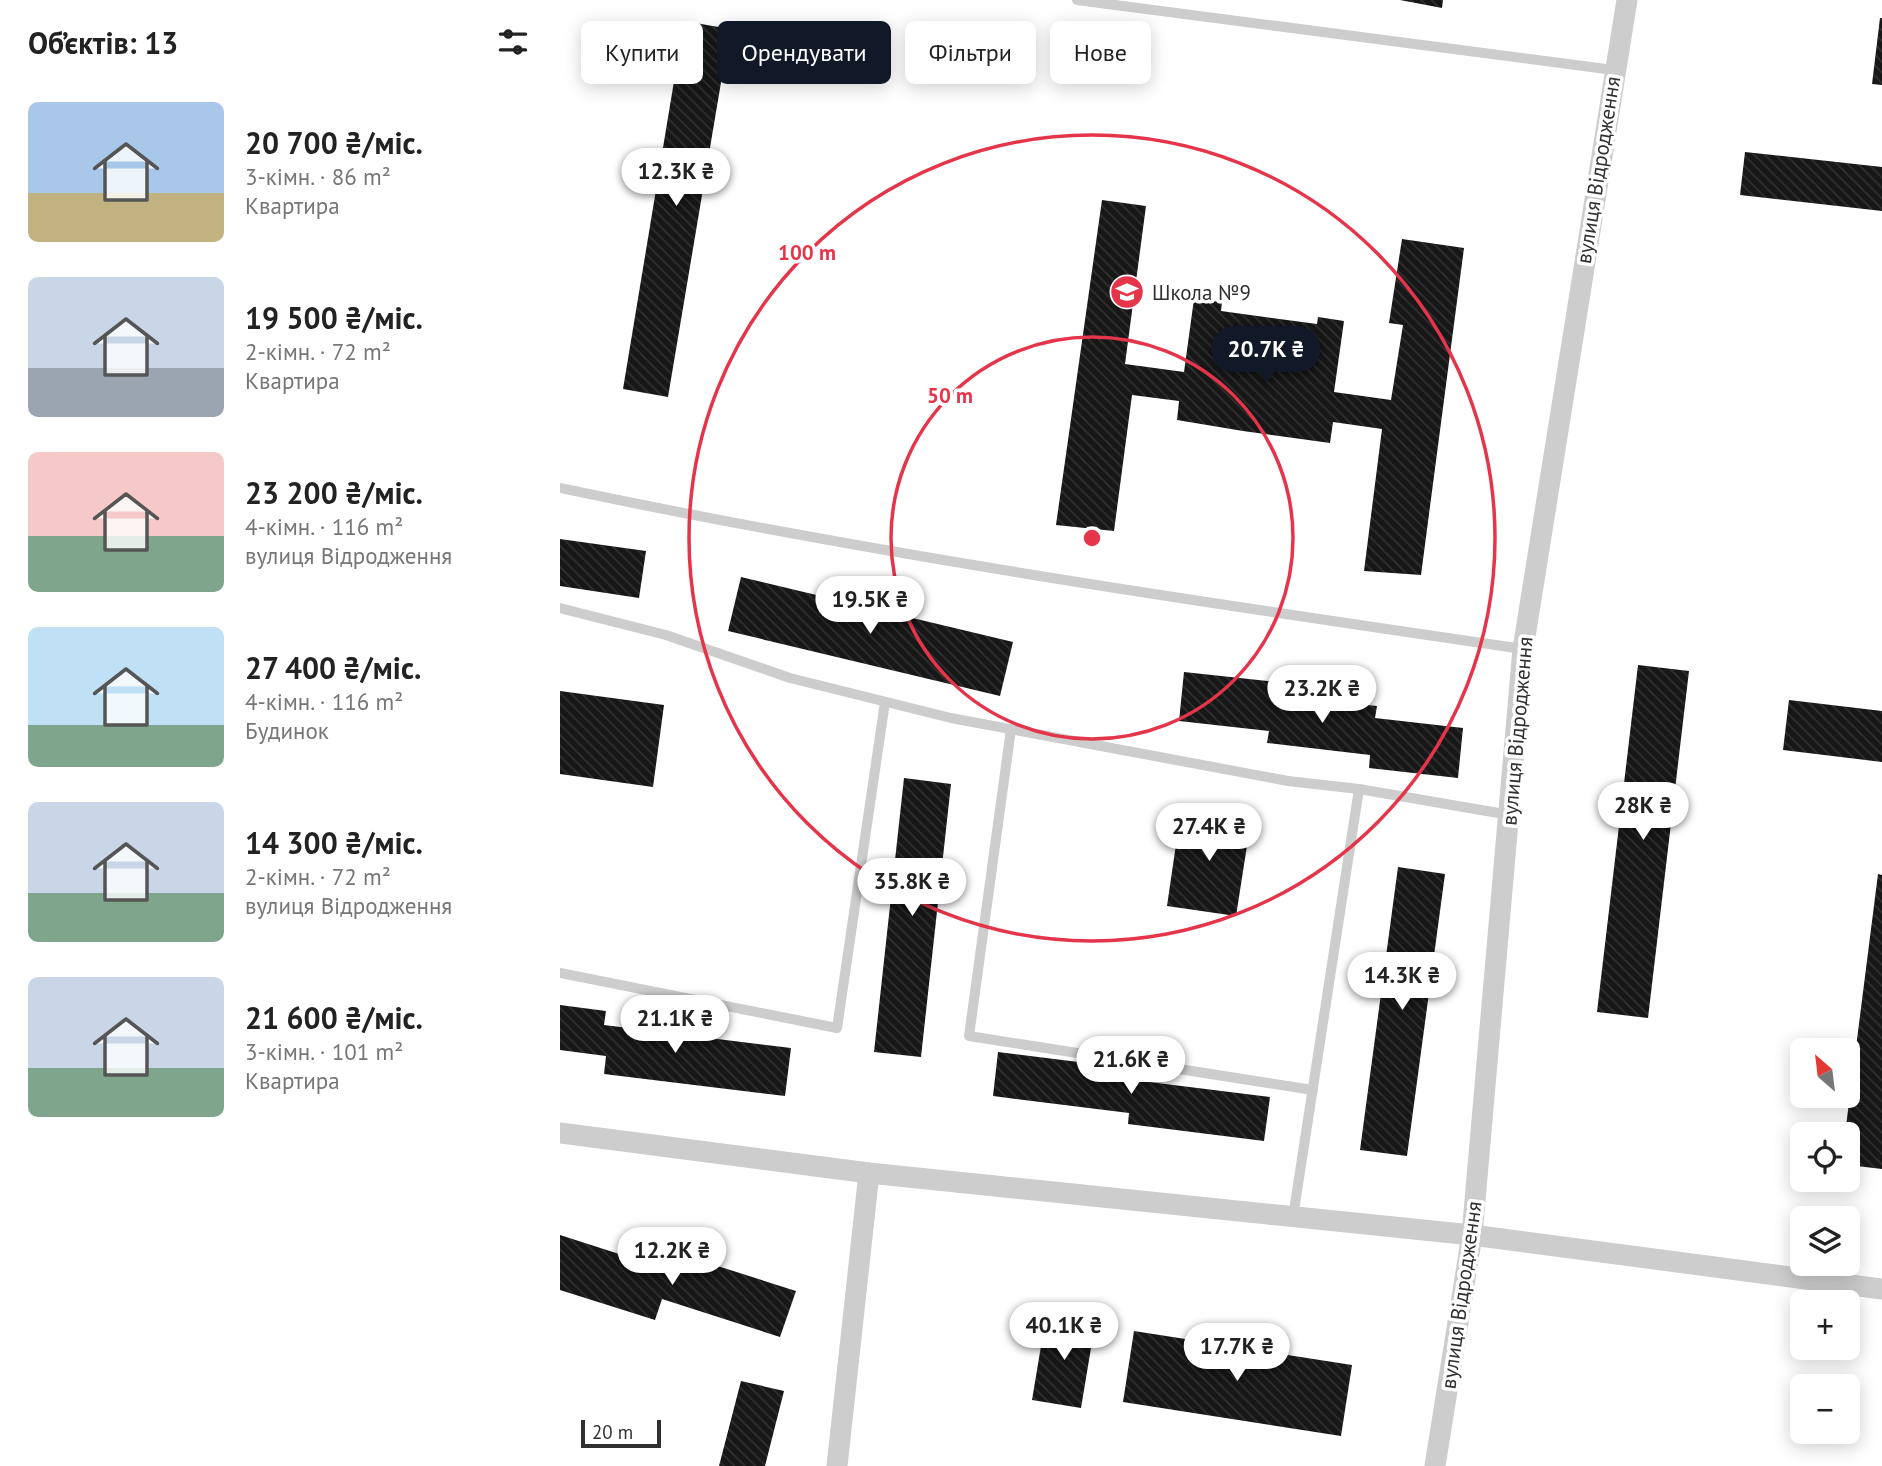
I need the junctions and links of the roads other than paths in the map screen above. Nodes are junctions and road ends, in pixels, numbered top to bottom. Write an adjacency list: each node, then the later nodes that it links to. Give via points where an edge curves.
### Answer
1 (1077, 0): 3 (lane)
2 (1626, 0): 3 (street, вулиця Відродження)
3 (1614, 70): 6 (street, вулиця Відродження)
4 (560, 488): 6 (lane, via 741,526 1216,605)
5 (560, 608): 7 (lane, via 666,635 790,678)
6 (1523, 649): 10 (street, вулиця Відродження)
7 (885, 702): 8 (lane); 11 (lane, via 837,1028)
8 (1011, 729): 9 (lane, via 1288,781); 12 (lane, via 969,1037)
9 (1359, 789): 10 (lane); 12 (lane)
10 (1510, 815): 16 (street, вулиця Відродження)
11 (560, 973)
12 (1313, 1090): 15 (lane)
13 (560, 1133): 14 (street)
14 (869, 1172): 15 (street); 18 (street)
15 (1293, 1217): 16 (street)
16 (1472, 1235): 17 (street); 19 (street, вулиця Відродження)
17 (1882, 1289)
18 (836, 1466)
19 (1435, 1466)

